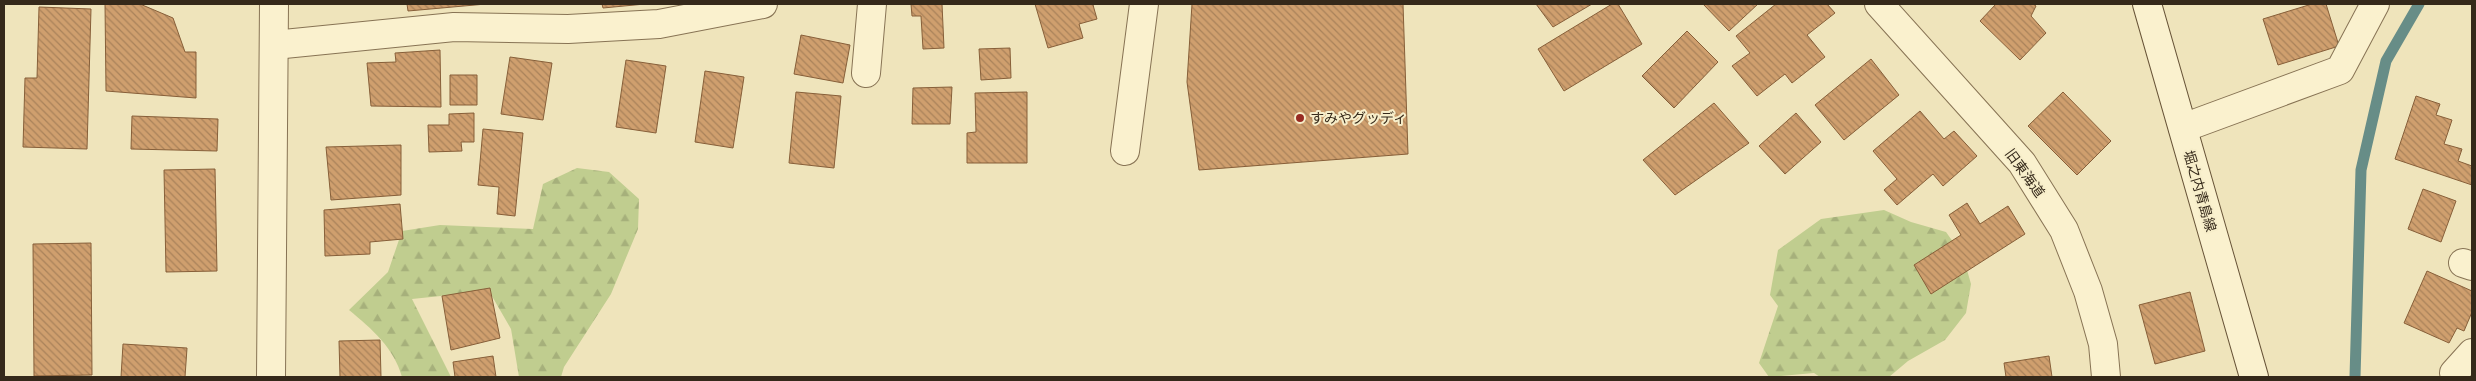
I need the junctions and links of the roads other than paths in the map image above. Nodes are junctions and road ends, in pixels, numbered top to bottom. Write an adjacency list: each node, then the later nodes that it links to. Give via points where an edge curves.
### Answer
1 (274, 4): 8 (street)
2 (764, 4): 8 (street, via 659,24 568,29 454,27)
3 (872, 4): 9 (street)
4 (1144, 4): 11 (street)
5 (1879, 4): 15 (street, 旧東海道, via 2022,163 2064,230 2088,291 2103,344)
6 (2147, 4): 10 (street, 堀之内青島線)
7 (2374, 4): 10 (street, via 2340,70)
8 (274, 45): 14 (street)
9 (866, 73)
10 (2183, 128): 16 (street, 堀之内青島線)
11 (1125, 151)
12 (2472, 353): 13 (street)
13 (2454, 373)
14 (271, 377)
15 (2106, 377)
16 (2254, 377)

